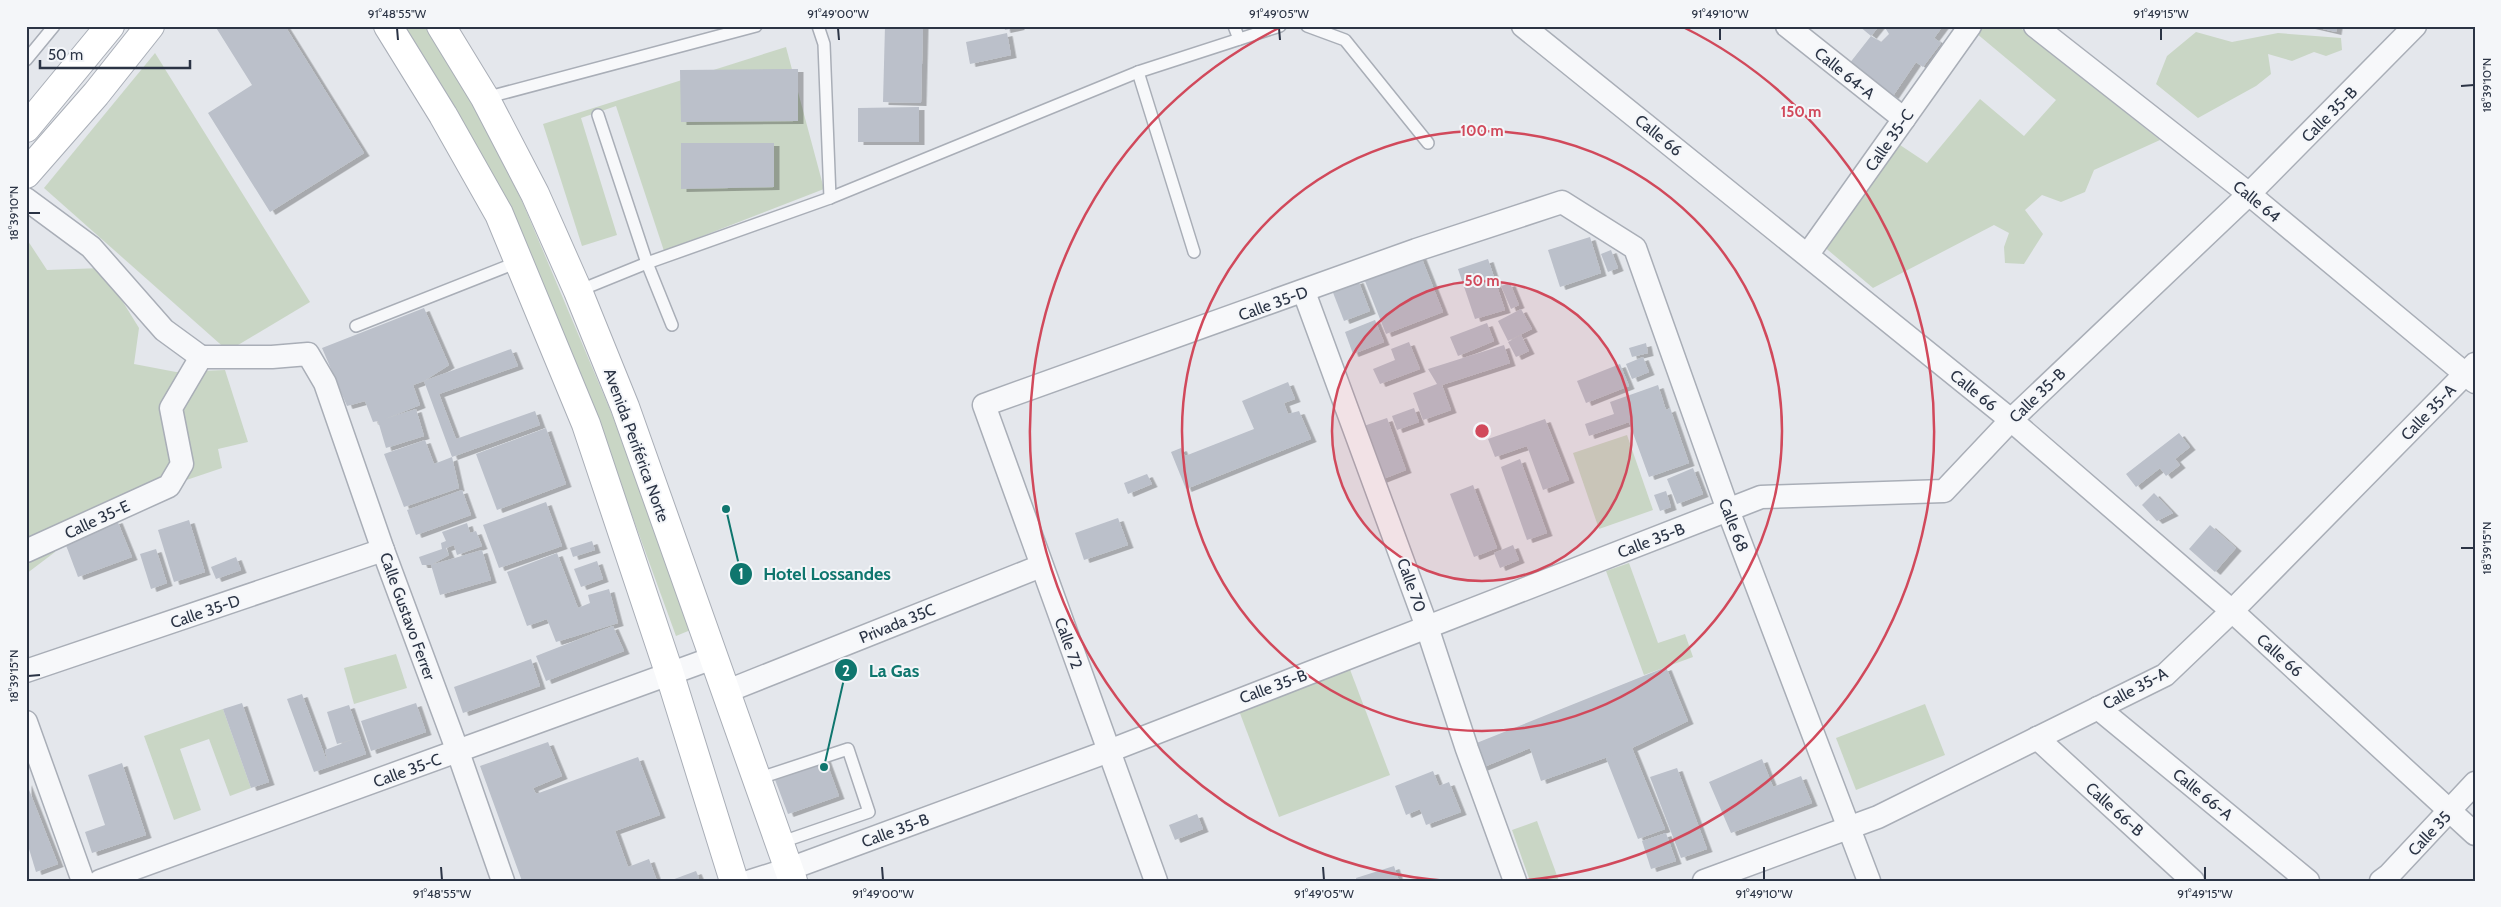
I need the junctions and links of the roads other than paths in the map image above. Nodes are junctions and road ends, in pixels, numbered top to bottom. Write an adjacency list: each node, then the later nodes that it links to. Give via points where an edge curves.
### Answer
1 (54, 26): 17 (lane)
2 (110, 26): 22 (main road)
3 (150, 26): 24 (main road)
4 (388, 26): 31 (main road, via 443,115 498,214)
5 (441, 26): 19 (main road, Avenida Periférica Norte)
6 (756, 26): 19 (lane)
7 (818, 26): 26 (lane, via 824,44)
8 (1234, 26): 16 (lane)
9 (1280, 26): 16 (lane)
10 (1308, 26): 23 (lane, via 1345,40)
11 (1523, 26): 30 (street, Calle 66)
12 (1787, 26): 21 (street, Calle 64-A)
13 (1970, 26): 21 (street, Calle 35-C)
14 (2035, 26): 25 (street, Calle 64)
15 (2415, 26): 25 (street, Calle 35-B)
16 (1239, 39): 18 (lane)
17 (26, 60)
18 (1138, 72): 26 (lane); 29 (lane)
19 (485, 98): 33 (main road, Avenida Periférica Norte, via 535,194)
20 (598, 115): 32 (lane)
21 (1904, 119): 30 (street, Calle 35-C)
22 (26, 128)
23 (1428, 143)
24 (26, 174)
25 (2249, 194): 38 (street, Calle 64); 40 (street, Calle 35-B)
26 (830, 198): 32 (lane)
27 (26, 200): 37 (street, via 91,247 164,330)
28 (1562, 202): 34 (street, Calle 35-D, via 1416,250); 41 (street, Calle 68, via 1635,248)
29 (1194, 252)
30 (1808, 254): 40 (street, Calle 66)
31 (518, 262): 36 (lane); 49 (main road, via 586,424)
32 (647, 262): 33 (lane); 35 (lane)
33 (578, 291): 47 (main road, Avenida Periférica Norte, via 625,407)
34 (1304, 292): 39 (street, Calle 35-D); 46 (street, Calle 70)
35 (672, 324)
36 (356, 326)
37 (201, 356): 42 (street, Calle Gustavo Ferrer, via 308,354 326,383); 43 (street, Calle 35-E, via 171,408 182,464 169,486)
38 (2472, 373): 45 (street, Calle 35-A)
39 (984, 405): 44 (street, Calle 72)
40 (2011, 420): 41 (street, Calle 35-B, via 1944,491 1761,497); 45 (street, Calle 66)
41 (1728, 510): 46 (street, Calle 35-B); 59 (street, Calle 68)
42 (384, 550): 48 (street, Calle 35-D); 55 (street, Calle Gustavo Ferrer)
43 (26, 551)
44 (1041, 566): 50 (street, Privada 35C); 54 (street, Calle 72)
45 (2232, 611): 51 (street, Calle 35-A, via 2165,675); 58 (street, Calle 66)
46 (1427, 627): 54 (street, Calle 35-B); 69 (street, Calle 70)
47 (714, 658): 49 (street, Calle 35-C); 50 (main road, Avenida Periférica Norte)
48 (26, 671)
49 (670, 672): 55 (street, Calle 35-C); 66 (main road)
50 (725, 692): 56 (main road, Avenida Periférica Norte)
51 (2098, 708): 53 (street, Calle 35-A); 73 (street, Calle 66-A)
52 (26, 722): 63 (street)
53 (2037, 738): 59 (street, Calle 35-A, via 1878,817); 72 (street, Calle 66-B)
54 (1109, 751): 62 (street, Calle 35-B); 68 (street, Calle 72)
55 (458, 752): 64 (street, Calle 35-C); 65 (street, Calle Gustavo Ferrer)
56 (757, 779): 61 (main road, Avenida Periférica Norte); 61 (lane, via 848,748 870,812)
57 (2475, 783): 58 (street, Calle 35)
58 (2451, 810): 60 (street, Calle 66); 74 (street, Calle 35)
59 (1849, 827): 70 (street, Calle 35-A); 71 (street, Calle 68)
60 (2475, 834)
61 (779, 843): 62 (main road, Avenida Periférica Norte)
62 (791, 875): 67 (street, Calle 35-B)
63 (83, 881)
64 (100, 881)
65 (503, 881)
66 (734, 881)
67 (751, 881)
68 (1156, 881)
69 (1515, 881)
70 (1704, 881)
71 (1869, 881)
72 (2193, 881)
73 (2308, 881)
74 (2381, 881)

